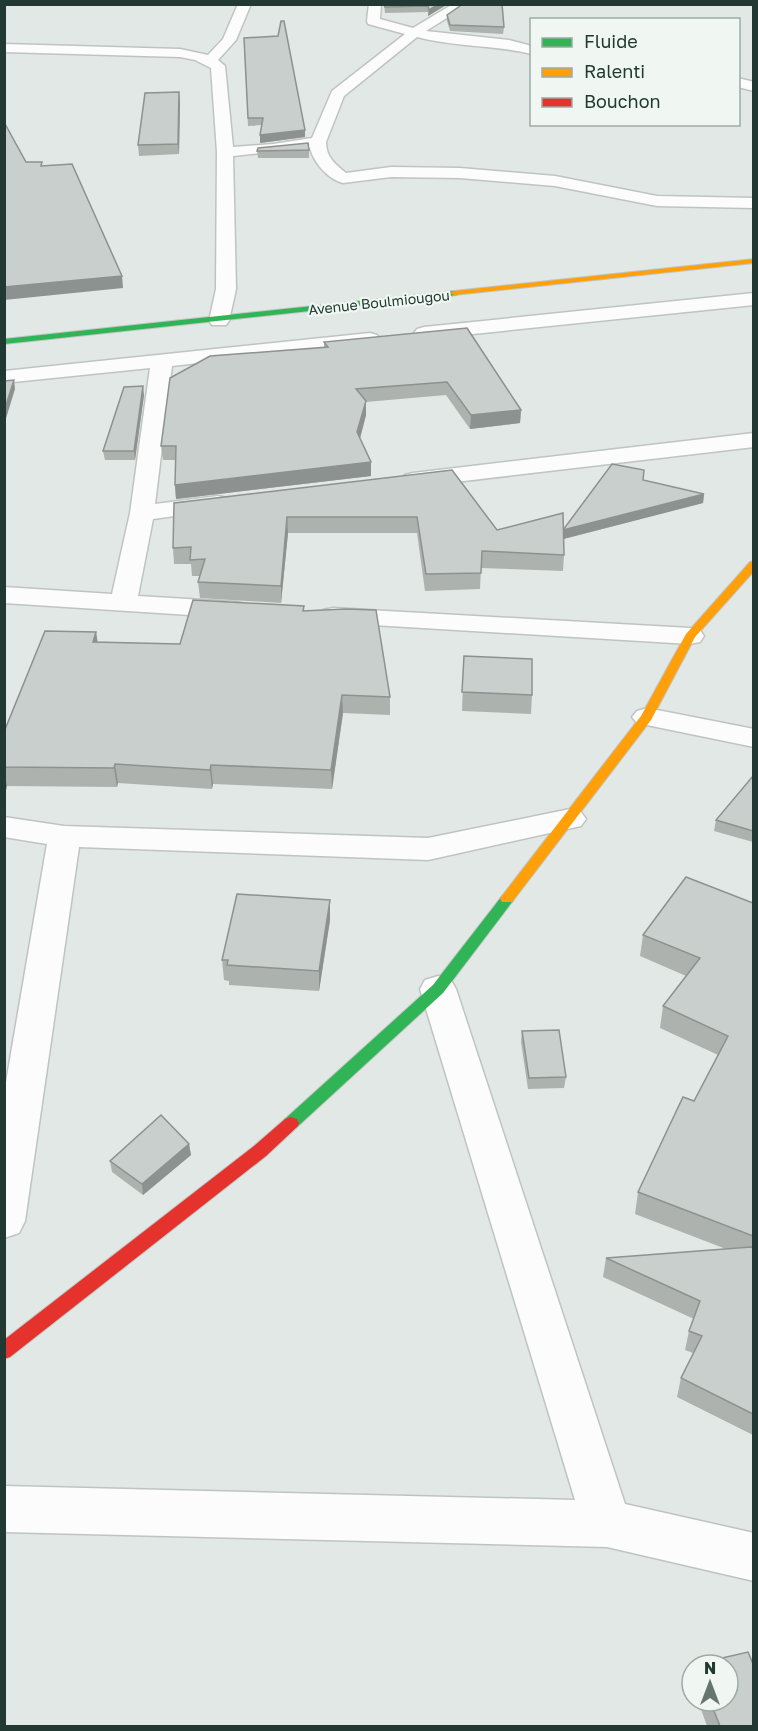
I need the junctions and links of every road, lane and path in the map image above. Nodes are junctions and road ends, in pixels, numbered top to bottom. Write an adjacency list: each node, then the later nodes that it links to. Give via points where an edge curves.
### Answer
1 (245, 4): 7 (street, via 236,27)
2 (375, 4): 4 (street, via 373,21)
3 (463, 4): 4 (street)
4 (414, 33): 6 (street); 8 (street, via 337,94)
5 (4, 48): 7 (street, via 162,52)
6 (530, 50)
7 (211, 60): 9 (street, via 218,66)
8 (318, 142): 9 (street); 10 (street, via 317,148 327,166 343,178 391,172 460,173 555,181 657,201)
9 (225, 152): 13 (street, via 226,289)
10 (753, 203)
11 (753, 261): 13 (main road, Avenue Boulmiougou)
12 (753, 299): 15 (street)
13 (219, 321): 14 (main road, Avenue Boulmiougou)
14 (4, 342)
15 (162, 361): 16 (street); 20 (street)
16 (4, 377)
17 (753, 440): 18 (street)
18 (389, 483)
19 (236, 501): 20 (street)
20 (142, 513): 23 (street)
21 (753, 564): 26 (main road)
22 (4, 595): 23 (street)
23 (123, 604): 24 (street)
24 (265, 612)
25 (312, 615): 26 (street)
26 (690, 636): 27 (main road)
27 (647, 717): 28 (street); 29 (main road)
28 (753, 738)
29 (570, 819): 31 (street, via 428,849); 32 (main road)
30 (4, 827): 31 (street)
31 (64, 836): 33 (street)
32 (438, 989): 34 (main road, via 260,1151); 36 (street)
33 (4, 1221)
34 (4, 1352)
35 (4, 1509): 36 (street)
36 (607, 1524): 37 (street)
37 (753, 1557)

